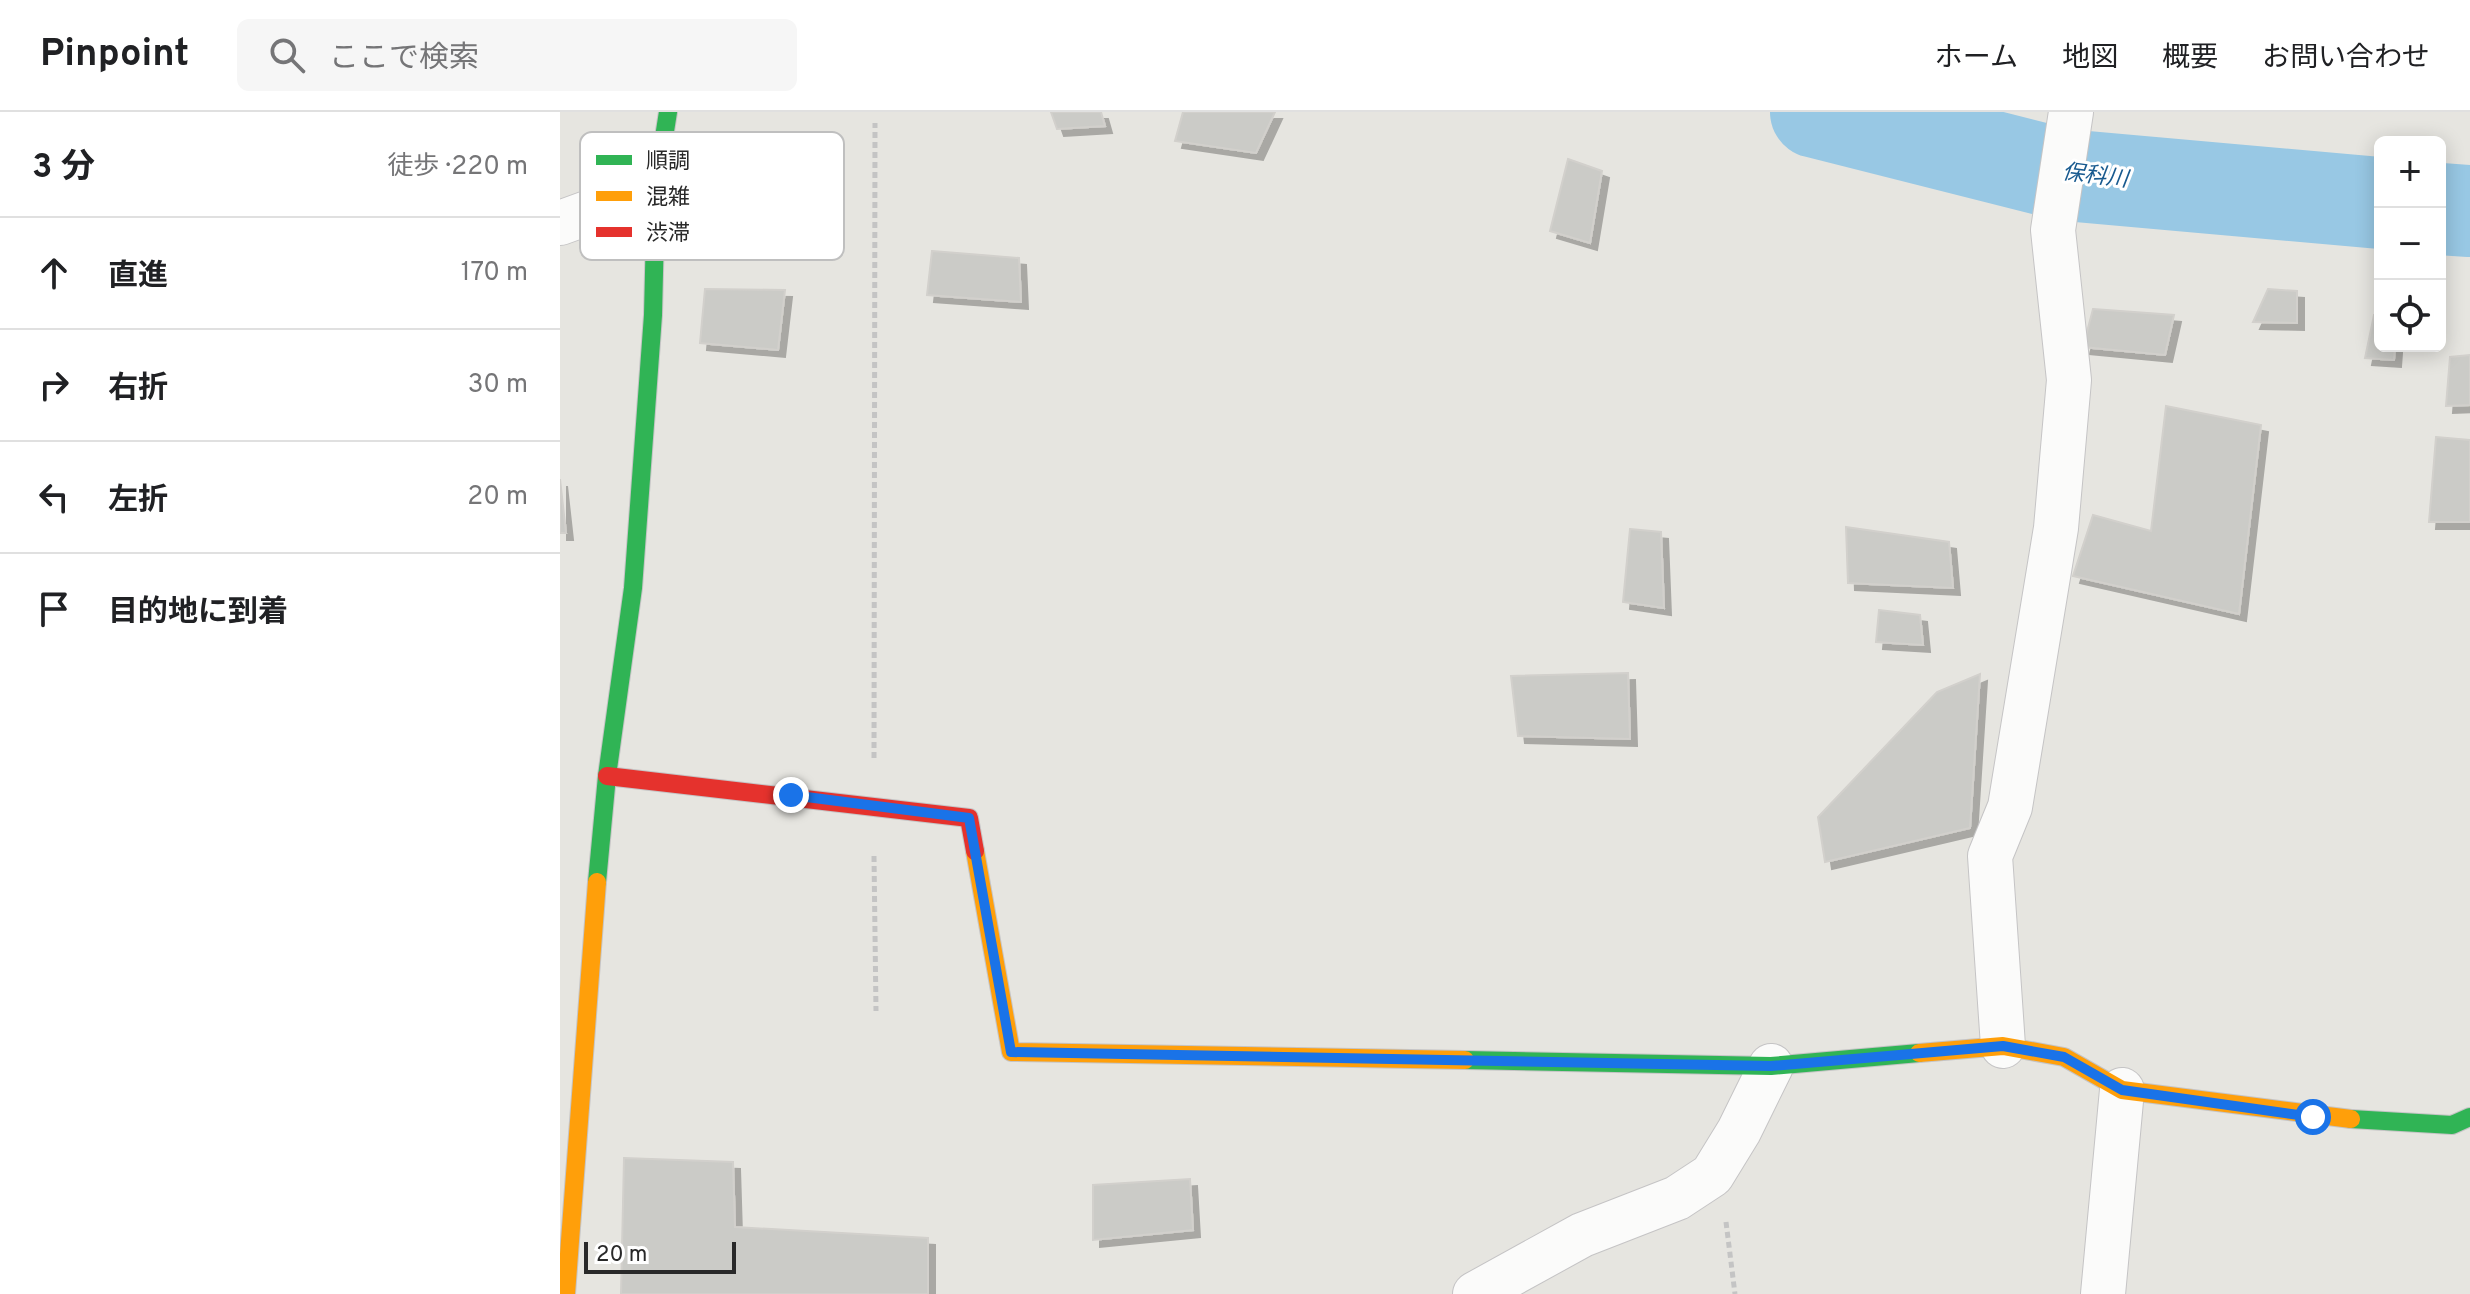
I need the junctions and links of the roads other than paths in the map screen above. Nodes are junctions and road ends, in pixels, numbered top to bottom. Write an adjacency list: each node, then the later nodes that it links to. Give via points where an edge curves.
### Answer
1 (668, 112): 3 (street)
2 (2071, 112): 9 (street, via 2053,230 2069,380 2056,528 2010,807 1990,856)
3 (665, 132)
4 (580, 216): 5 (street)
5 (560, 223)
6 (654, 260): 7 (street, via 633,588)
7 (607, 776): 8 (street); 10 (street, via 969,818 1011,1052)
8 (572, 1017): 13 (street)
9 (2003, 1046): 10 (street); 11 (street, via 2064,1057)
10 (1771, 1066): 14 (street, via 1712,1175 1677,1198 1582,1235)
11 (2122, 1090): 12 (street, via 2313,1117 2452,1125); 15 (street)
12 (2470, 1117)
13 (566, 1294)
14 (1475, 1294)
15 (2103, 1294)

